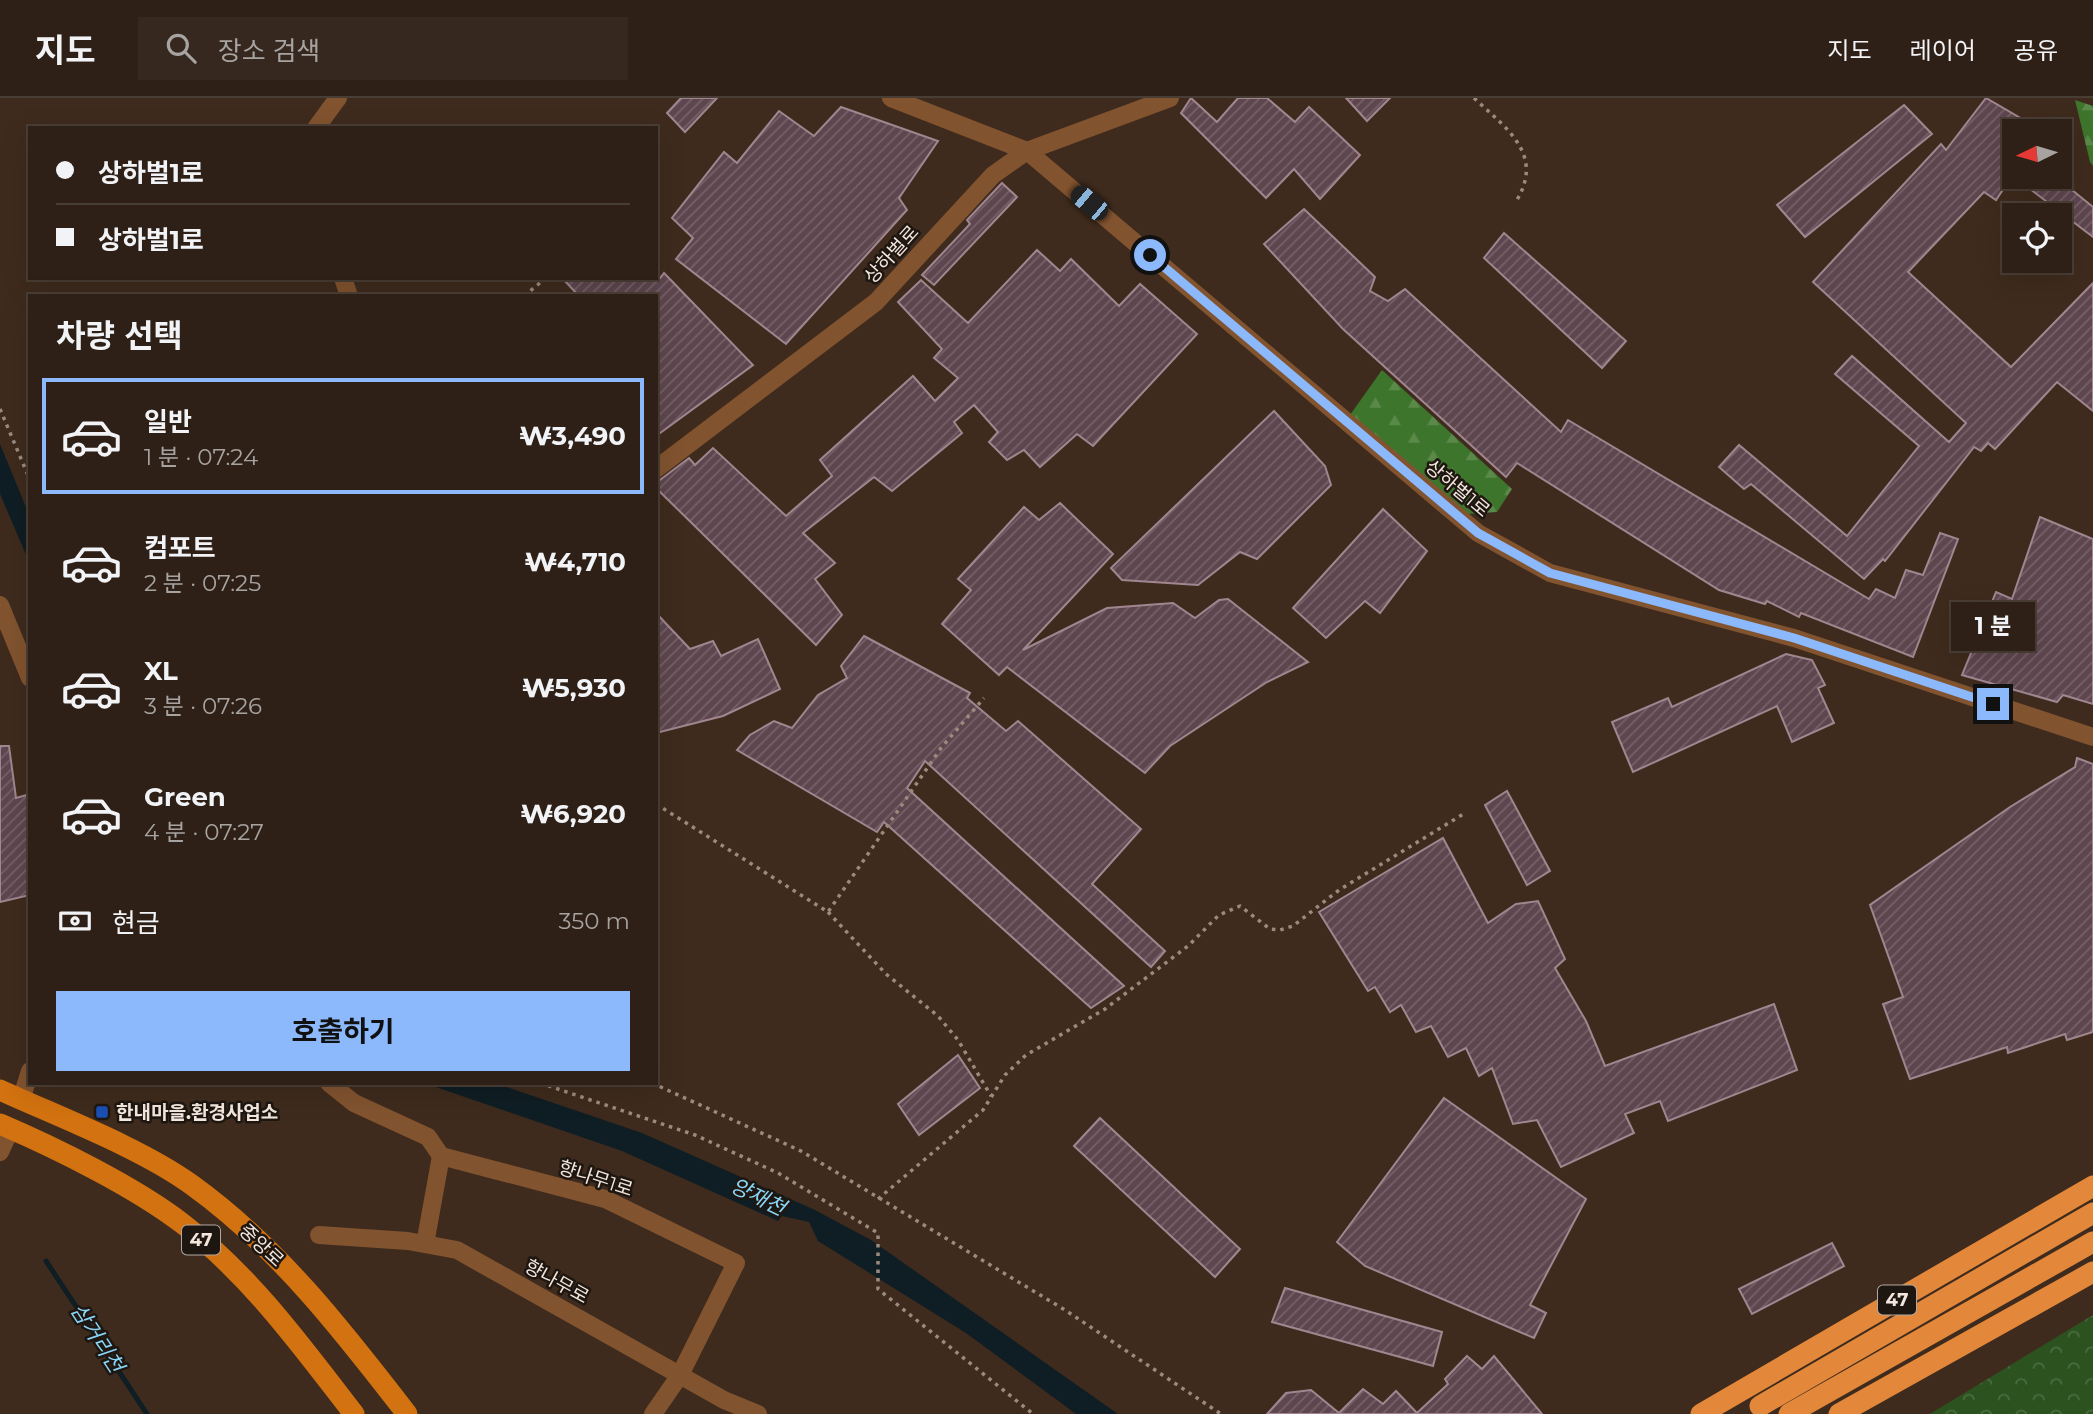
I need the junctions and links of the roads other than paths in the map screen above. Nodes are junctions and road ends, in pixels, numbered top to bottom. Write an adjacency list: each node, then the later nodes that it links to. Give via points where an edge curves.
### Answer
1 (338, 98): 4 (street)
2 (891, 98): 5 (street, 상하벌1로)
3 (1170, 98): 5 (street, 상하벌로)
4 (317, 126)
5 (1027, 151): 6 (street, 상하벌로, via 993,175 876,302); 9 (street, 상하벌1로, via 1478,533 1550,573 1794,638)
6 (658, 466)
7 (0, 605): 8 (street)
8 (28, 673)
9 (2093, 737)
10 (28, 1077): 13 (street)
11 (332, 1085): 16 (street, via 354,1103 428,1137)
12 (0, 1090): 13 (main road, 중앙로)
13 (21, 1100): 26 (main road, 중앙로, via 151,1161 222,1209 292,1274)
14 (5, 1126): 15 (street); 25 (main road, 중앙로 / 47, via 183,1223 277,1316)
15 (0, 1153)
16 (441, 1156): 21 (street); 23 (street, 향나무1로, via 605,1199 736,1263)
17 (2093, 1186): 29 (highway, 47)
18 (2093, 1213): 24 (highway)
19 (319, 1235): 21 (street, 향나무로)
20 (2093, 1242): 30 (highway)
21 (425, 1244): 23 (street, 향나무로, via 457,1250)
22 (2093, 1273): 31 (highway)
23 (680, 1375): 27 (street); 28 (street, 향나무로)
24 (1760, 1406)
25 (354, 1414)
26 (407, 1414)
27 (653, 1414)
28 (758, 1414)
29 (1701, 1414)
30 (1789, 1414)
31 (1839, 1414)

